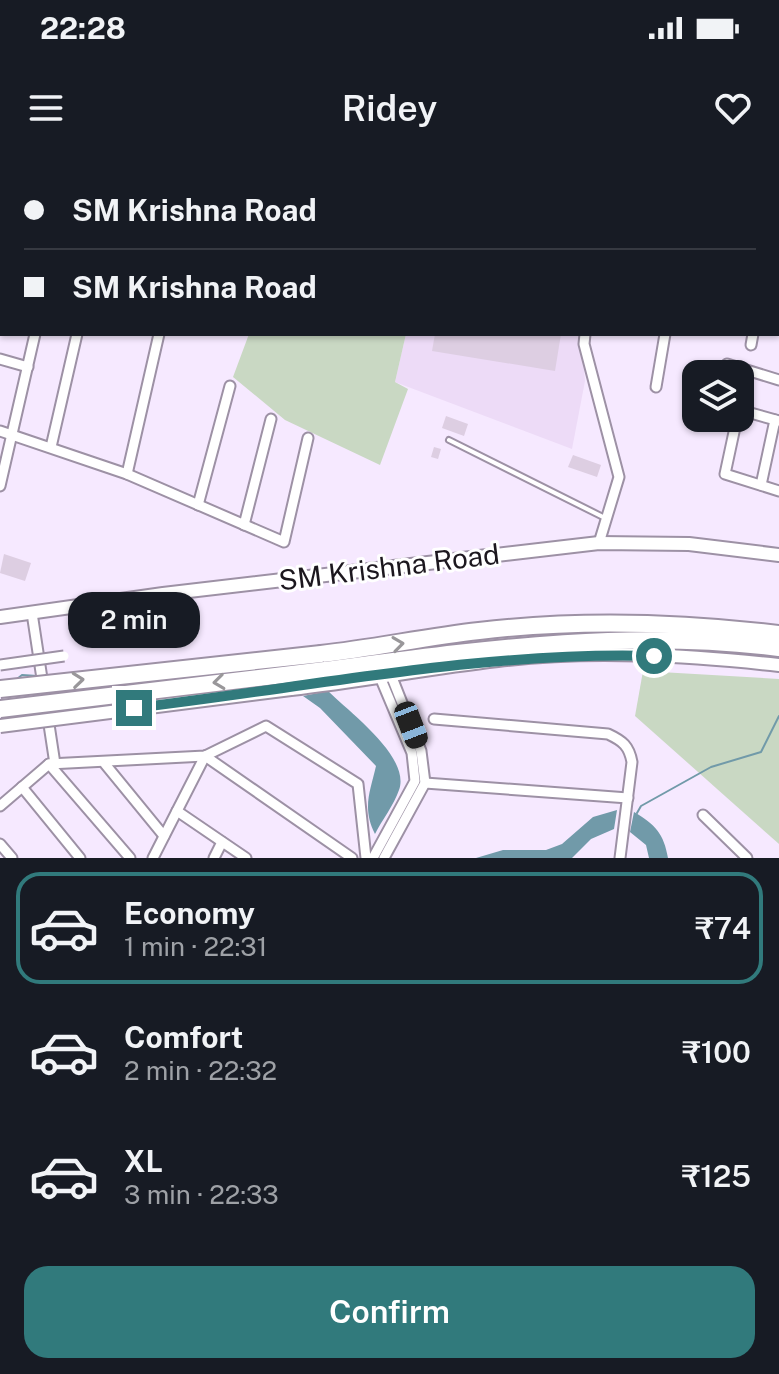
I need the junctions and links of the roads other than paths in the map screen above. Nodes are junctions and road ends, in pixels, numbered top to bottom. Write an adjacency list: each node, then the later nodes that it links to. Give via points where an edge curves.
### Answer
1 (35, 336): 7 (street)
2 (77, 336): 20 (street)
3 (159, 336): 21 (street)
4 (585, 336): 26 (street, via 619,477)
5 (665, 336): 11 (street)
6 (0, 359): 7 (street)
7 (28, 367): 17 (street)
8 (754, 372): 9 (street)
9 (779, 380)
10 (230, 386): 25 (street)
11 (656, 387)
12 (754, 414): 14 (street)
13 (271, 419): 27 (street)
14 (777, 421): 22 (street)
15 (0, 431): 17 (street)
16 (734, 432): 22 (street, via 725,474)
17 (12, 435): 20 (street); 23 (street)
18 (308, 438): 27 (street, via 284,542)
19 (449, 440): 26 (lane)
20 (51, 447): 21 (street)
21 (127, 474): 25 (street)
22 (761, 485): 24 (street)
23 (0, 486)
24 (779, 491)
25 (198, 505): 27 (street)
26 (607, 519): 28 (street)
27 (244, 525)
28 (599, 543): 29 (street, SM Krishna Road, via 689,544); 30 (street, SM Krishna Road)
29 (779, 555)
30 (32, 613): 31 (street, SM Krishna Road); 45 (street)
31 (2, 615)
32 (779, 634): 33 (highway)
33 (679, 640): 34 (highway); 36 (highway, via 563,641); 38 (street); 39 (street)
34 (779, 648)
35 (64, 656): 37 (street, bridge)
36 (323, 662): 40 (highway, one-way to 36, bridge); 41 (highway, one-way to 41, bridge)
37 (0, 665)
38 (779, 665)
39 (386, 676): 43 (street, bridge); 47 (street, via 421,751); 64 (street, via 412,753 415,781)
40 (0, 689)
41 (0, 709)
42 (434, 719): 49 (street, via 608,734 630,749)
43 (0, 726)
44 (205, 756): 46 (street); 51 (street); 62 (street); 63 (street, via 266,726 358,784)
45 (52, 764): 46 (street); 48 (street); 58 (street)
46 (105, 764): 53 (street)
47 (425, 783): 49 (street); 65 (street)
48 (22, 787): 50 (street); 57 (street)
49 (628, 798): 66 (street)
50 (0, 806)
51 (177, 811): 53 (street); 54 (street)
52 (703, 815): 67 (street)
53 (164, 836): 59 (street)
54 (222, 842): 60 (street); 61 (street)
55 (0, 844): 56 (street)
56 (12, 858)
57 (80, 858)
58 (130, 858)
59 (153, 858)
60 (214, 858)
61 (246, 858)
62 (352, 858)
63 (366, 858)
64 (373, 858)
65 (384, 858)
66 (620, 858)
67 (747, 858)

